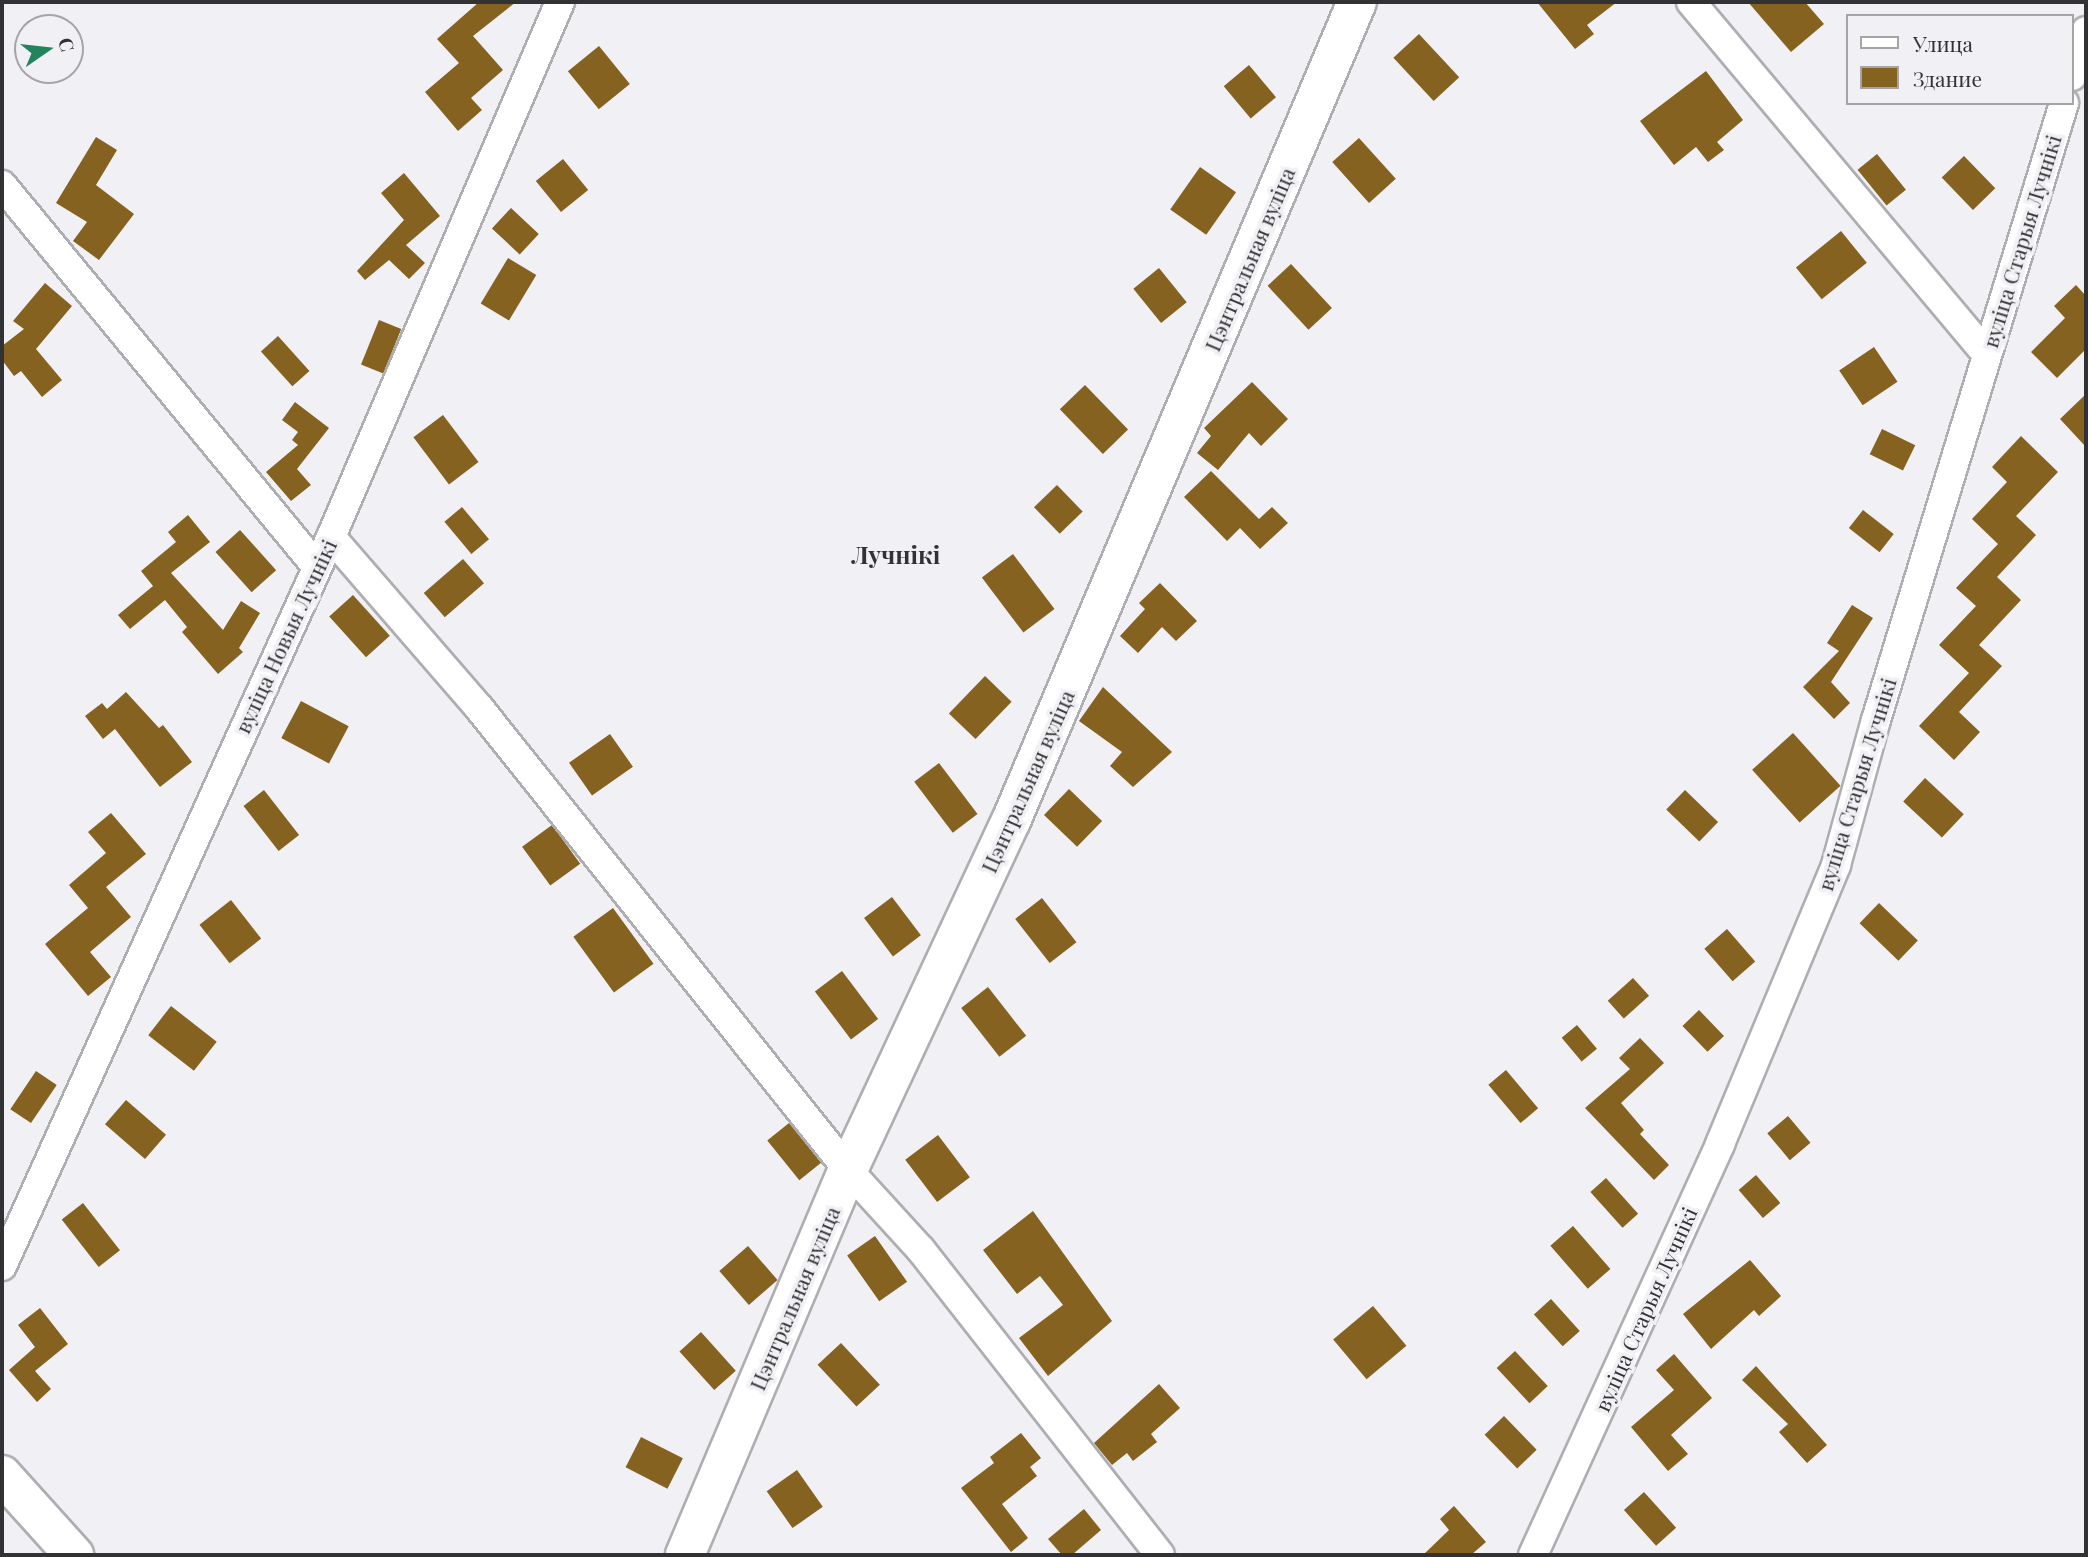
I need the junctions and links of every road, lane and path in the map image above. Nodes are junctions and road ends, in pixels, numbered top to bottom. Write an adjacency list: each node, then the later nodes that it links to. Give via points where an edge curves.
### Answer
1 (560, 2): 9 (street, вуліца Новыя Лучнікі)
2 (1357, 2): 11 (main road, Цэнтральная вуліца, via 1011,821)
3 (1691, 2): 8 (street)
4 (2086, 31): 5 (street)
5 (2074, 70)
6 (2063, 105): 8 (street, вуліца Старыя Лучнікі)
7 (2, 185): 10 (street)
8 (1986, 354): 17 (street, вуліца Старыя Лучнікі, via 1836,865 1720,1144)
9 (331, 537): 10 (street, вуліца Новыя Лучнікі); 11 (street, via 480,709)
10 (315, 565): 12 (street, вуліца Новыя Лучнікі)
11 (848, 1170): 15 (main road, Цэнтральная вуліца); 16 (street, via 921,1250)
12 (2, 1266)
13 (2, 1475): 14 (main road)
14 (61, 1551)
15 (685, 1555)
16 (1160, 1555)
17 (1533, 1555)

